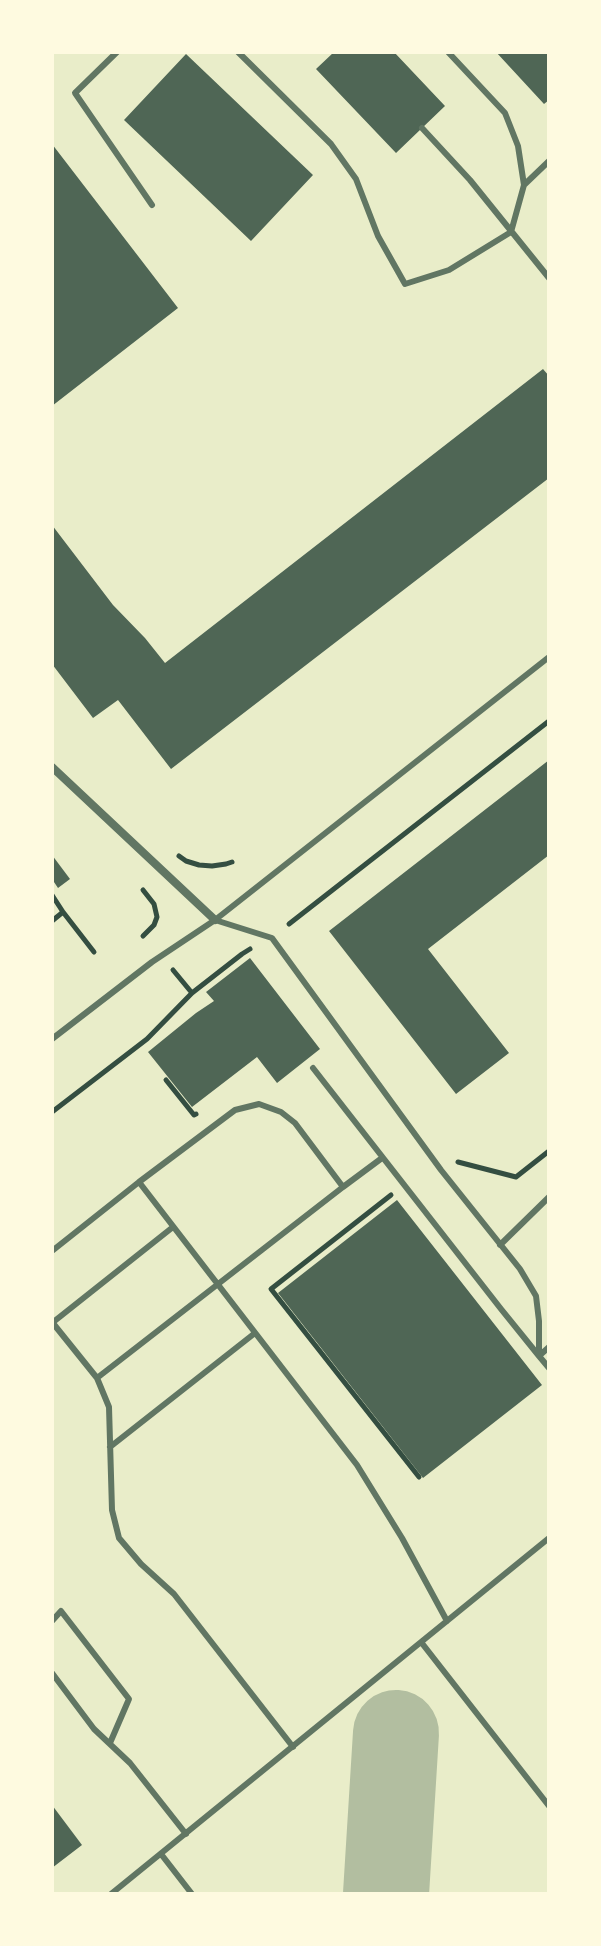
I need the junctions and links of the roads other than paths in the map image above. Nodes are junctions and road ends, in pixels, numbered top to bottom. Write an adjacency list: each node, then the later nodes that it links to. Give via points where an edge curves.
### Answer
1 (117, 52): 7 (lane, via 75,93)
2 (238, 52): 8 (lane, via 331,144 356,179 378,236 405,284 449,270)
3 (448, 52): 6 (lane, via 505,113 518,146)
4 (422, 128): 8 (lane)
5 (549, 161): 6 (lane)
6 (524, 185): 8 (lane)
7 (152, 205)
8 (511, 232): 9 (lane)
9 (549, 278)
10 (549, 657): 12 (lane)
11 (52, 767): 12 (street)
12 (215, 920): 13 (lane); 20 (lane, via 272,938)
13 (52, 1039)
14 (313, 1068): 15 (lane)
15 (382, 1158): 17 (lane); 26 (lane)
16 (139, 1182): 17 (lane, via 235,1110 259,1104 295,1123); 19 (lane); 21 (lane)
17 (343, 1187): 22 (lane)
18 (549, 1197): 20 (lane)
19 (173, 1227): 22 (lane); 23 (lane)
20 (500, 1245): 26 (lane, via 536,1296)
21 (52, 1251)
22 (218, 1284): 24 (lane); 28 (lane)
23 (52, 1323): 28 (lane)
24 (255, 1333): 29 (lane); 32 (lane, via 357,1465)
25 (549, 1347): 26 (lane)
26 (539, 1356): 27 (lane)
27 (549, 1368)
28 (97, 1378): 29 (lane, via 109,1407)
29 (110, 1448): 36 (lane, via 112,1510 119,1538 174,1594)
30 (549, 1538): 32 (lane)
31 (52, 1621): 35 (lane, via 61,1611 129,1699)
32 (447, 1621): 33 (lane)
33 (421, 1642): 36 (lane); 37 (lane)
34 (52, 1673): 35 (lane)
35 (110, 1743): 38 (lane)
36 (293, 1747): 38 (lane)
37 (549, 1806)
38 (186, 1834): 39 (lane)
39 (161, 1854): 40 (lane); 41 (lane)
40 (111, 1894)
41 (192, 1894)

